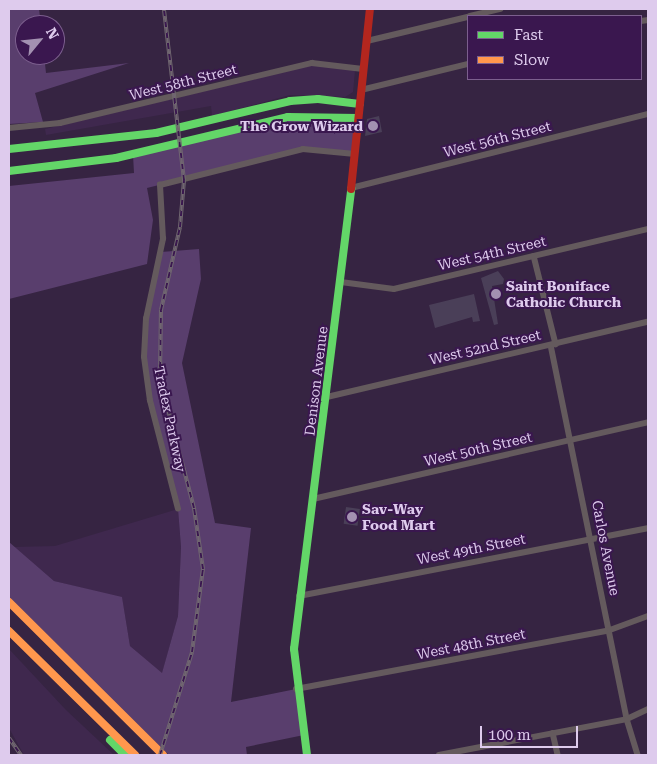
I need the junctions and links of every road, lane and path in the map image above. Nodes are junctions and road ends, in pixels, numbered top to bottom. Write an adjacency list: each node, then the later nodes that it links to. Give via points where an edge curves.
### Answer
1 (370, 9): 5 (main road, Denison Avenue)
2 (500, 9): 3 (street)
3 (473, 15)
4 (467, 16): 5 (street)
5 (366, 41): 7 (main road, Denison Avenue)
6 (467, 64): 8 (street)
7 (363, 69): 8 (main road, Denison Avenue); 12 (street, West 58th Street, via 312,63 60,124)
8 (361, 90): 9 (main road, Denison Avenue)
9 (360, 104): 11 (main road, Denison Avenue); 13 (main road, via 304,99 156,133 64,146)
10 (648, 114): 16 (street, West 56th Street)
11 (358, 118): 14 (main road, Denison Avenue); 15 (main road, via 288,117 158,150)
12 (9, 128)
13 (9, 149)
14 (355, 154): 16 (main road, Denison Avenue); 26 (street, Tradex Parkway, via 303,149 160,186 163,239 146,318 144,357 150,401)
15 (9, 171)
16 (351, 188): 19 (main road, Denison Avenue)
17 (648, 229): 18 (street, West 54th Street)
18 (534, 256): 19 (street, West 54th Street, via 394,289); 21 (street, Carlos Avenue)
19 (341, 282): 22 (main road, Denison Avenue)
20 (648, 322): 21 (street, West 52nd Street)
21 (553, 344): 22 (street, West 52nd Street); 24 (street, Carlos Avenue)
22 (326, 397): 25 (main road, Denison Avenue)
23 (648, 422): 24 (street, West 50th Street)
24 (573, 440): 25 (street, West 50th Street); 28 (street, Carlos Avenue)
25 (313, 499): 29 (main road, Denison Avenue)
26 (178, 509)
27 (648, 528): 28 (street, West 49th Street)
28 (592, 539): 29 (street, West 49th Street); 32 (street, Carlos Avenue)
29 (299, 596): 34 (main road, Denison Avenue, via 294,649)
30 (9, 602): 40 (main road)
31 (648, 616): 32 (street, West 48th Street)
32 (610, 630): 34 (street, West 48th Street); 36 (street, Carlos Avenue)
33 (9, 633): 38 (main road); 39 (main road)
34 (296, 689): 41 (main road, Denison Avenue)
35 (648, 708): 36 (street)
36 (627, 719): 37 (street); 44 (street, Carlos Avenue)
37 (553, 733): 42 (street); 43 (street)
38 (125, 755)
39 (136, 755)
40 (163, 755)
41 (307, 755)
42 (439, 755)
43 (558, 755)
44 (638, 755)

